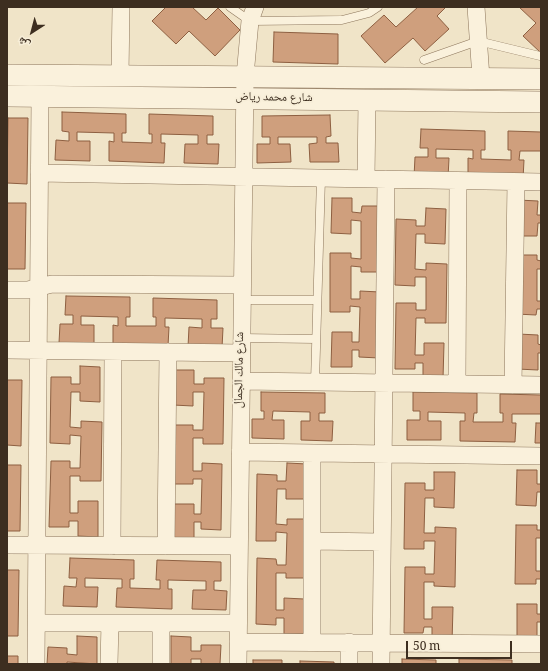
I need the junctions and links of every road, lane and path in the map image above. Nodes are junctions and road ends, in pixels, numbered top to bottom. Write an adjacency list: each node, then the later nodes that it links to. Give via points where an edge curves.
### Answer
1 (121, 7): 10 (street)
2 (230, 7): 5 (lane)
3 (378, 7): 5 (lane, via 369,13 342,20)
4 (476, 7): 6 (street)
5 (252, 14): 11 (street, شارع مالك الجمال)
6 (478, 41): 7 (lane); 8 (lane); 12 (street)
7 (540, 56)
8 (424, 60)
9 (7, 75): 10 (street, شارع محمد رياض)
10 (120, 75): 11 (street, شارع محمد رياض)
11 (245, 76): 12 (street, شارع محمد رياض); 16 (street, شارع مالك الجمال)
12 (481, 78): 13 (street, شارع محمد رياض)
13 (541, 79)
14 (7, 96): 15 (street, شارع محمد رياض)
15 (40, 97): 16 (street, شارع محمد رياض); 19 (street)
16 (244, 99): 17 (street, شارع محمد رياض); 20 (street, شارع مالك الجمال)
17 (367, 100): 18 (street, شارع محمد رياض); 22 (street)
18 (541, 102)
19 (39, 173): 20 (street); 27 (street)
20 (243, 177): 21 (street); 29 (street, شارع مالك الجمال)
21 (321, 178): 22 (street); 30 (lane)
22 (366, 179): 23 (street)
23 (386, 180): 24 (street); 39 (street)
24 (458, 181): 25 (street); 40 (street)
25 (516, 182): 26 (street); 41 (street)
26 (541, 182)
27 (39, 287): 28 (street); 29 (street, via 52,284); 34 (street)
28 (7, 290)
29 (242, 293): 30 (lane); 32 (street, شارع مالك الجمال)
30 (317, 300): 31 (lane)
31 (316, 338): 32 (lane); 38 (lane)
32 (241, 346): 36 (street); 37 (street, شارع مالك الجمال)
33 (7, 350): 34 (street)
34 (38, 351): 35 (street); 50 (street)
35 (113, 352): 36 (street); 51 (street)
36 (168, 352): 52 (street)
37 (241, 381): 38 (street); 43 (street, شارع مالك الجمال)
38 (315, 382): 39 (street)
39 (384, 383): 40 (street); 45 (street)
40 (457, 384): 41 (street)
41 (513, 385): 42 (street)
42 (541, 385)
43 (240, 452): 44 (street); 53 (street, شارع مالك الجمال)
44 (312, 452): 45 (street); 47 (street)
45 (383, 453): 46 (street); 48 (street)
46 (541, 456)
47 (312, 541): 48 (street); 59 (street)
48 (382, 542): 61 (street)
49 (7, 545): 50 (street)
50 (37, 545): 51 (street); 54 (street)
51 (112, 546): 52 (street)
52 (166, 546): 53 (street)
53 (239, 546): 57 (street, شارع مالك الجمال)
54 (36, 623): 55 (street); 63 (street)
55 (110, 623): 56 (street); 64 (street)
56 (161, 623): 57 (street); 65 (street)
57 (238, 623): 58 (street, شارع مالك الجمال)
58 (238, 642): 59 (street); 66 (street, شارع مالك الجمال)
59 (312, 642): 60 (street)
60 (349, 642): 61 (street); 67 (street)
61 (382, 642): 62 (street); 68 (street)
62 (541, 644)
63 (36, 664)
64 (109, 664)
65 (161, 664)
66 (238, 664)
67 (349, 664)
68 (381, 664)

